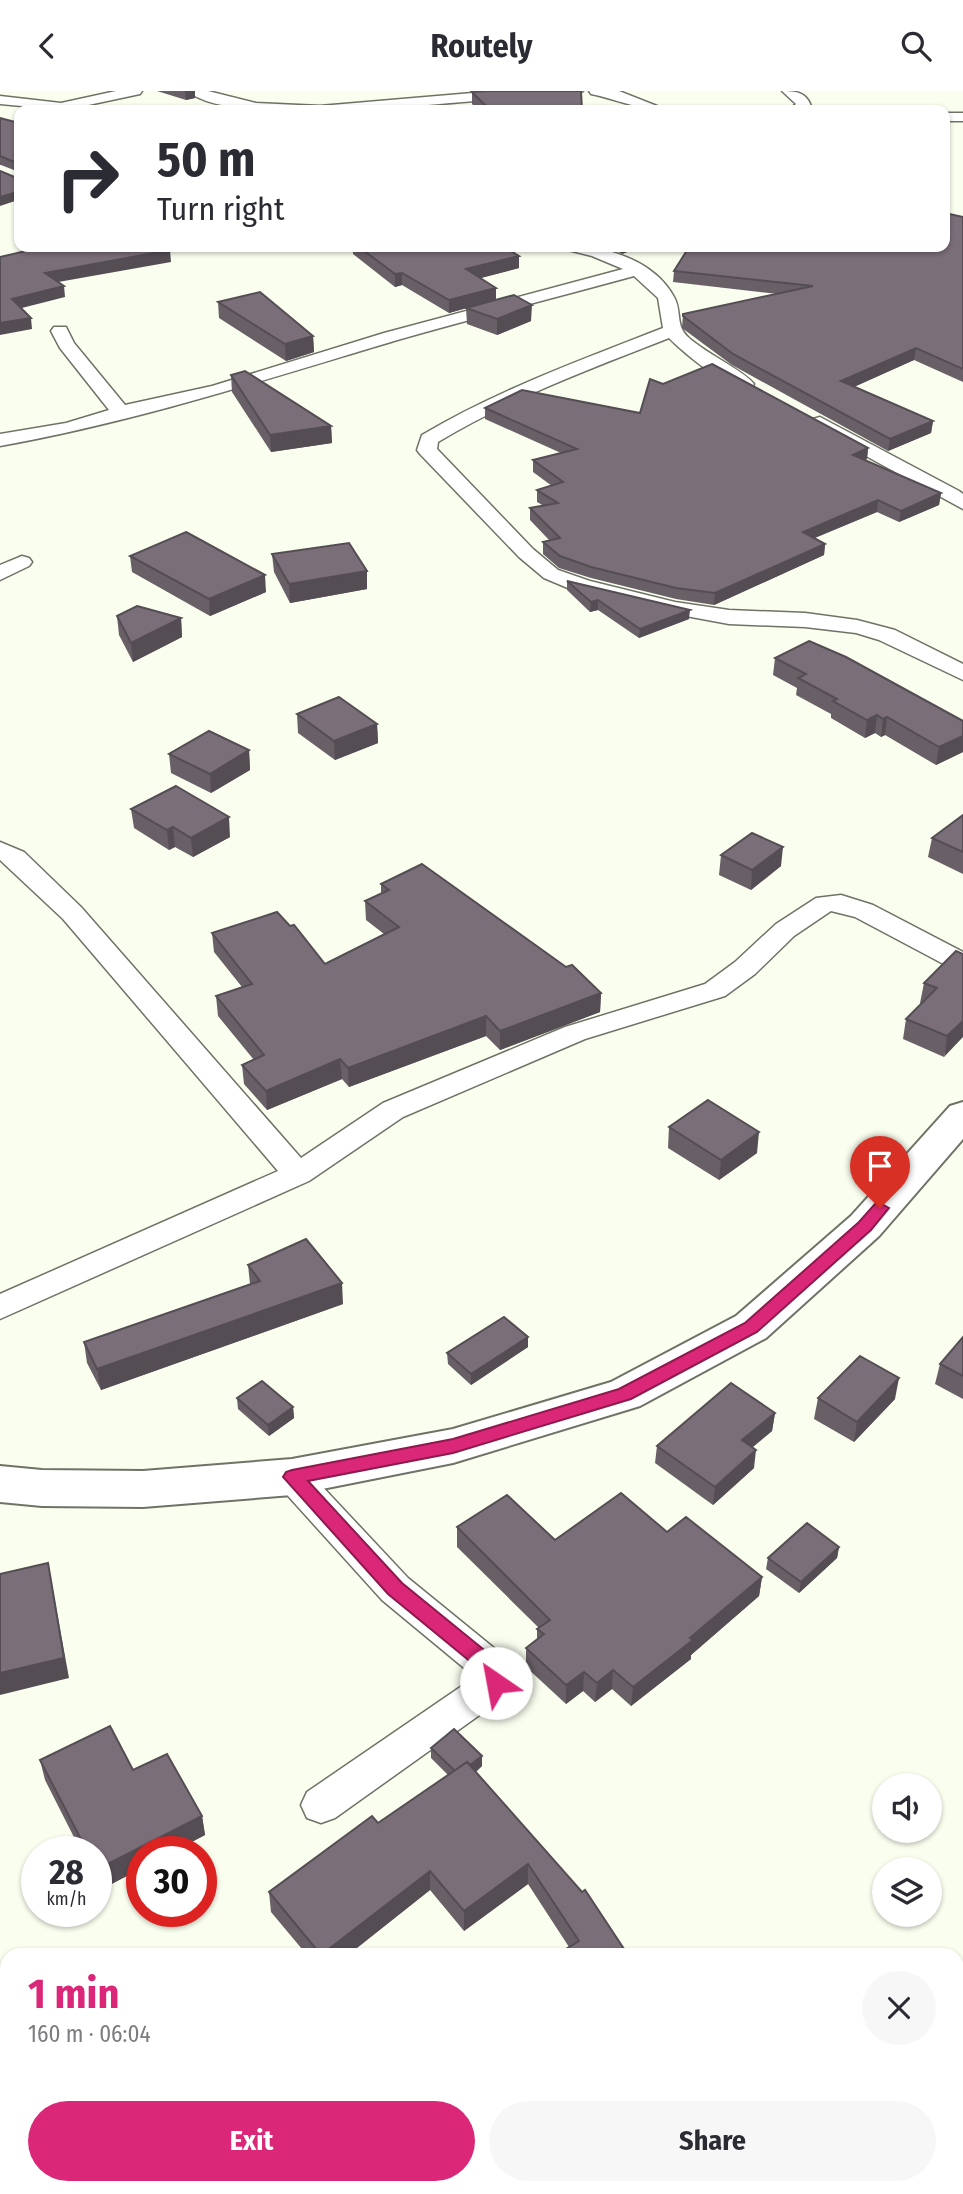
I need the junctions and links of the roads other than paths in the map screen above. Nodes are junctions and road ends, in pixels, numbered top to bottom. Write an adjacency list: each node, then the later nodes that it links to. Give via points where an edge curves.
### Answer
1 (135, 91): 8 (street)
2 (195, 91): 9 (street)
3 (576, 91): 10 (street)
4 (596, 91): 11 (street)
5 (789, 91): 12 (street)
6 (0, 100): 7 (street)
7 (44, 105)
8 (70, 105)
9 (243, 105)
10 (395, 105)
11 (646, 105)
12 (804, 105)
13 (597, 252): 14 (street)
14 (635, 271): 16 (street, via 667,299); 18 (street, via 216,390)
15 (60, 331): 18 (street)
16 (672, 331): 17 (street, via 702,359); 24 (street, via 469,414 429,439 427,450 551,574 675,608 857,627 887,635)
17 (763, 394)
18 (121, 412): 20 (street, via 69,428)
19 (808, 417): 21 (street)
20 (0, 440)
21 (963, 503)
22 (22, 562): 23 (street)
23 (0, 575)
24 (963, 673)
25 (0, 850): 28 (street, via 15,857 72,913)
26 (963, 963): 28 (street, via 864,911 841,903 825,904 785,930 715,989 575,1033 393,1109)
27 (963, 1115): 30 (street, via 865,1226 751,1327 625,1394 453,1446)
28 (298, 1174): 29 (street)
29 (0, 1307)
30 (292, 1477): 31 (street, via 143,1489); 32 (street, via 395,1589 492,1668 496,1683)
31 (0, 1484)
32 (321, 1805)

